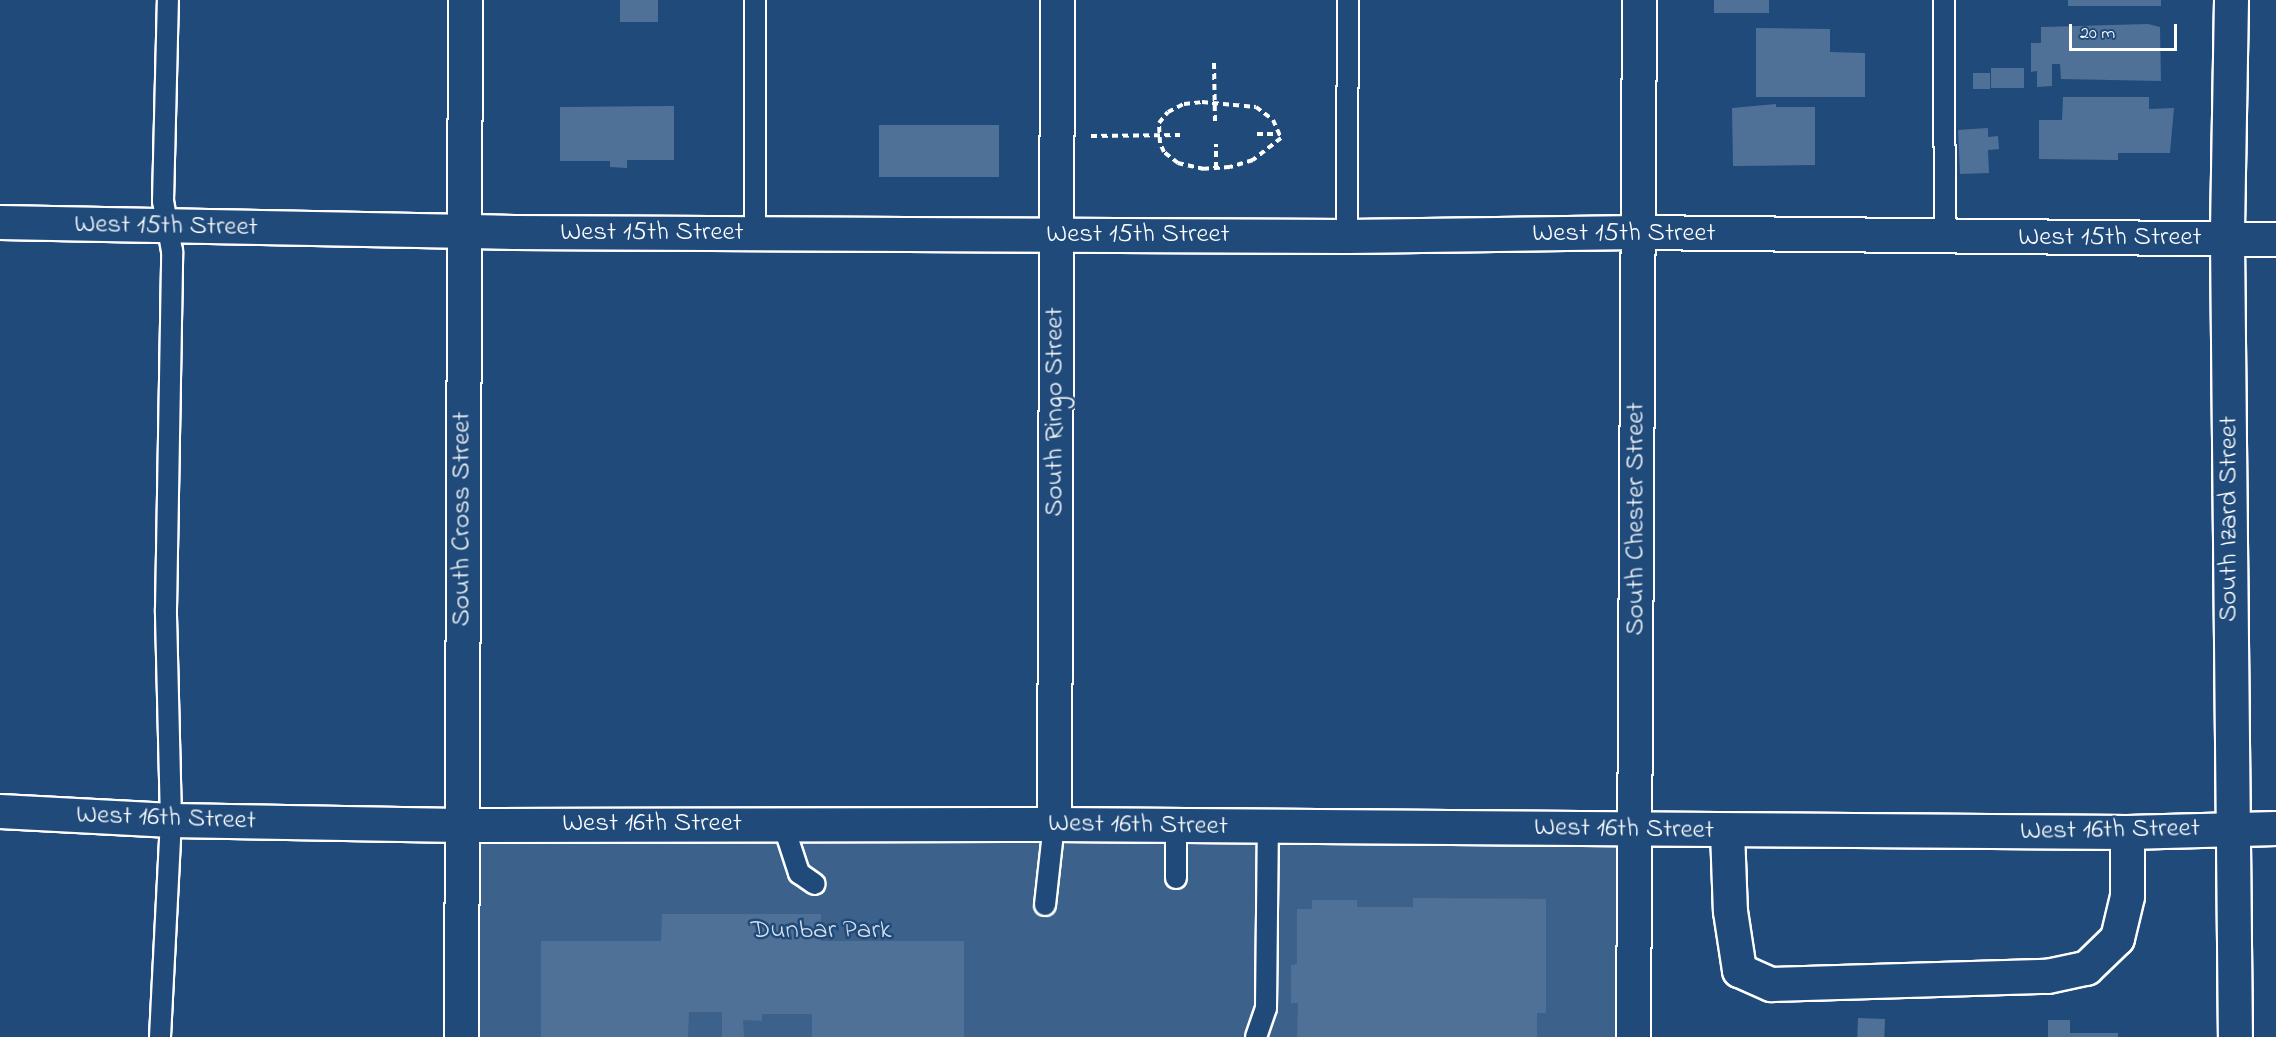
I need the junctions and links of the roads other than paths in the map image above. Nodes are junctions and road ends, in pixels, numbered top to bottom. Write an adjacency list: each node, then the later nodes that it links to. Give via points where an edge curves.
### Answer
1 (168, 0): 10 (lane, via 163,201)
2 (465, 0): 11 (street, South Cross Street)
3 (755, 0): 13 (lane)
4 (1057, 0): 14 (street, South Ringo Street)
5 (1348, 0): 15 (lane)
6 (1639, 0): 12 (street, South Chester Street)
7 (1944, 0): 16 (lane)
8 (2231, 0): 17 (street, South Izard Street)
9 (0, 222): 10 (street, West 15th Street)
10 (167, 226): 11 (street, West 15th Street); 20 (lane, via 172,251 166,597)
11 (464, 232): 13 (street, West 15th Street); 23 (street, South Cross Street)
12 (1637, 232): 15 (street, West 15th Street); 16 (street, West 15th Street); 26 (street, South Chester Street)
13 (755, 233): 14 (street, West 15th Street)
14 (1055, 235): 15 (street, West 15th Street); 22 (street, South Ringo Street)
15 (1347, 236)
16 (1946, 238): 17 (street, West 15th Street)
17 (2228, 239): 18 (street, West 15th Street); 27 (street, South Izard Street)
18 (2276, 239)
19 (0, 811): 20 (street, West 16th Street)
20 (171, 820): 23 (street, West 16th Street); 34 (lane)
21 (783, 824): 22 (street, West 16th Street); 23 (street, West 16th Street); 32 (lane, via 799,873)
22 (1054, 824): 24 (street, West 16th Street); 33 (lane)
23 (459, 825): 35 (street, South Cross Street)
24 (1176, 825): 25 (street, West 16th Street); 31 (lane)
25 (1268, 826): 26 (street, West 16th Street); 36 (lane, via 1266,1008)
26 (1636, 828): 29 (street, West 16th Street); 37 (street, South Chester Street)
27 (2231, 828): 28 (street, West 16th Street); 30 (street, West 16th Street); 38 (street, South Izard Street)
28 (2276, 828)
29 (1727, 831): 30 (street, West 16th Street); 30 (street, via 1730,911 1739,970 1771,984 2047,976 2086,968 2117,938 2127,896)
30 (2127, 832)
31 (1176, 878)
32 (815, 884)
33 (1046, 905)
34 (160, 1037)
35 (461, 1037)
36 (1256, 1037)
37 (1633, 1037)
38 (2235, 1037)

